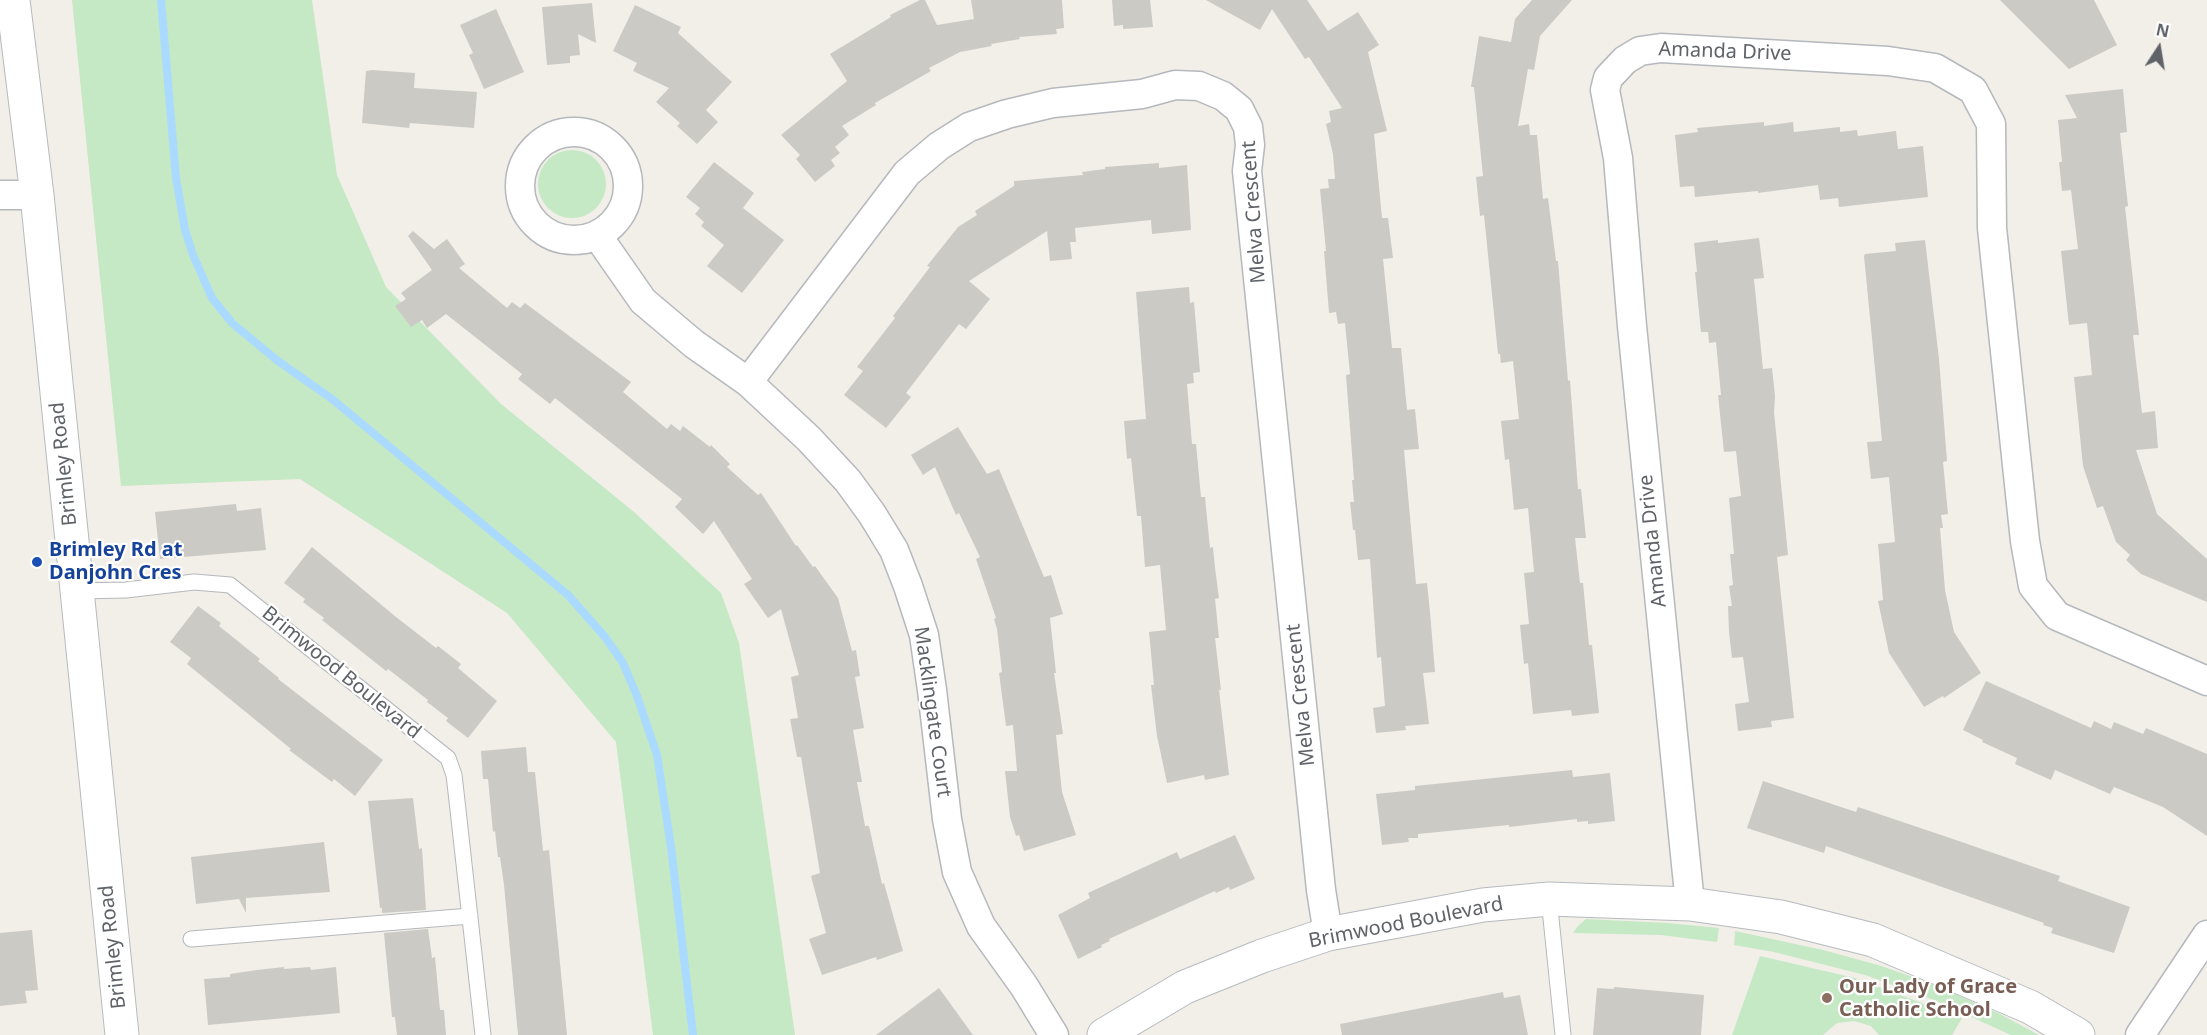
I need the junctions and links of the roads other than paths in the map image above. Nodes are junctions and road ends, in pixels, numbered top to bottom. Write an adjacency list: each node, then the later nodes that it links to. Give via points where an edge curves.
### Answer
1 (13, 0): 3 (main road, Brimley Road)
2 (0, 195): 3 (street)
3 (37, 195): 6 (main road, Brimley Road)
4 (597, 235): 5 (street, Macklingate Court, via 643,301)
5 (748, 382): 11 (street, Melva Crescent, via 906,173 969,127 1053,103 1142,94 1175,85 1199,86 1223,96 1239,109 1248,127 1250,145 1247,171); 16 (street, Macklingate Court, via 810,439 848,481 894,550 924,635 946,819 957,872 981,926)
6 (78, 591): 10 (lane, Brimwood Boulevard, via 194,582 230,585 448,758 454,775); 14 (main road, Brimley Road)
7 (2207, 681): 9 (street, Amanda Drive, via 2057,616 2033,586 1992,228 1990,124 1973,90 1935,68 1888,61 1661,48 1640,51 1608,78 1605,90 1618,158)
8 (1550, 899): 9 (main road, Brimwood Boulevard); 11 (main road, Brimwood Boulevard, via 1483,905); 18 (lane)
9 (1690, 904): 19 (main road, Brimwood Boulevard, via 1781,917 1873,940 2030,1007)
10 (470, 915): 13 (lane); 15 (lane, Brimwood Boulevard)
11 (1328, 934): 17 (main road, Brimwood Boulevard, via 1185,987)
12 (2207, 935): 20 (street)
13 (190, 939)
14 (122, 1035)
15 (483, 1035)
16 (1054, 1035)
17 (1104, 1035)
18 (1563, 1035)
19 (2078, 1035)
20 (2140, 1035)

